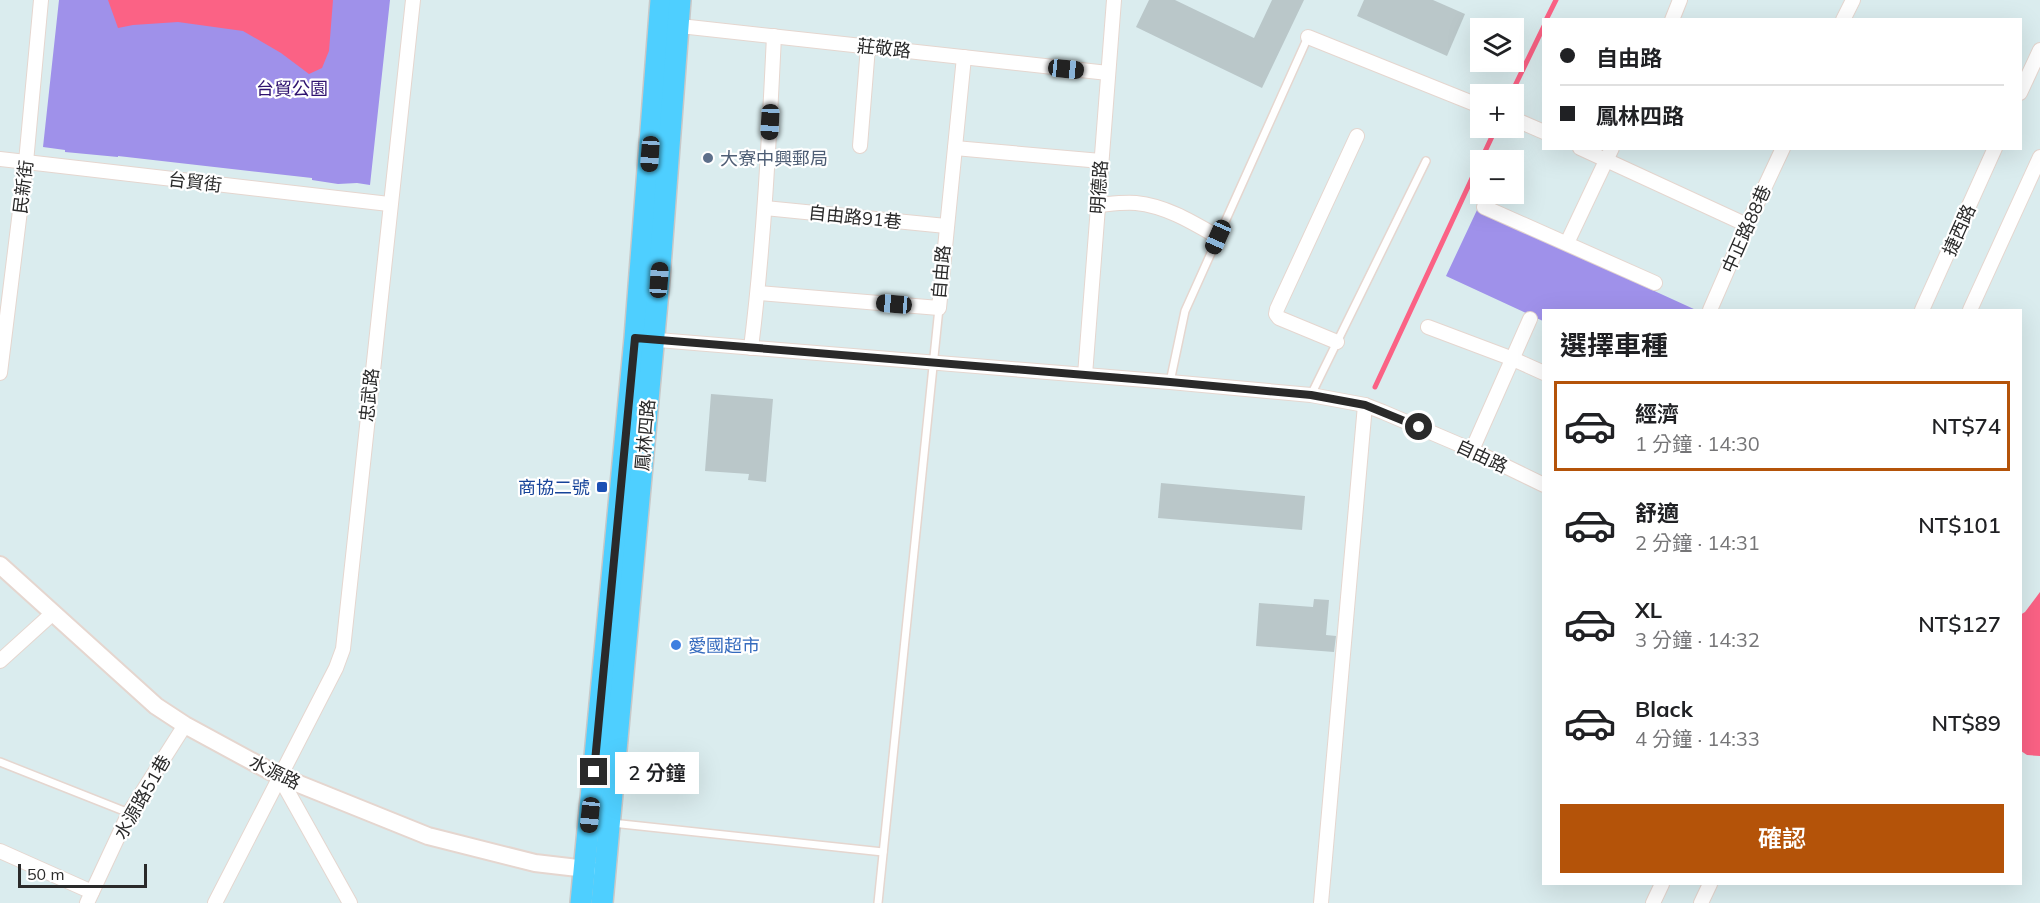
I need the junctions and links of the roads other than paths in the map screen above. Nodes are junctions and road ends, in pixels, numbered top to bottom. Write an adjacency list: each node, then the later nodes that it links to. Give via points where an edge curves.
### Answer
1 (41, 0): 32 (street, 民新街)
2 (412, 0): 33 (street, 忠武路)
3 (661, 0): 10 (main road, 鳳林四路)
4 (680, 0): 10 (main road, 鳳林四路)
5 (1114, 0): 16 (street, 明德路)
6 (1680, 0): 8 (street)
7 (1852, 0): 9 (street)
8 (1673, 18)
9 (1844, 18)
10 (669, 25): 11 (street, 莊敬路); 49 (main road, 鳳林四路)
11 (774, 36): 13 (street, 莊敬路); 36 (street)
12 (1308, 37): 18 (street); 39 (lane)
13 (868, 47): 15 (street, 莊敬路); 22 (street)
14 (2040, 50): 17 (street)
15 (964, 57): 16 (street, 莊敬路); 23 (street, 自由路)
16 (1108, 73): 30 (street, 明德路)
17 (2022, 89)
18 (1470, 102)
19 (1524, 123): 20 (street)
20 (1542, 131)
21 (1357, 136): 50 (street, via 1276,314)
22 (860, 146)
23 (955, 148): 30 (street); 38 (street, 自由路)
24 (1590, 150): 27 (street)
25 (1782, 150): 37 (street, 中正路88巷)
26 (1994, 150): 45 (street, 捷西路)
27 (1609, 154): 37 (street); 40 (street)
28 (2040, 157): 46 (street)
29 (0, 159): 32 (street, 台貿街)
30 (1101, 161): 34 (street, 明德路)
31 (1425, 161): 50 (lane)
32 (26, 162): 33 (street, 台貿街); 55 (street, 民新街)
33 (390, 204): 67 (street, 忠武路, via 343,649)
34 (1098, 205): 39 (street, via 1133,203 1174,212); 56 (street, 明德路)
35 (1484, 207): 40 (street)
36 (765, 208): 38 (street, 自由路91巷); 42 (street)
37 (1747, 225): 44 (street, 中正路88巷)
38 (946, 226): 43 (street, 自由路)
39 (1218, 237): 57 (lane, via 1185,311)
40 (1568, 243): 41 (street)
41 (1655, 283)
42 (758, 292): 43 (street, 自由路); 51 (street)
43 (939, 308): 53 (lane)
44 (1710, 309)
45 (1922, 309)
46 (1970, 309)
47 (1530, 319): 52 (street)
48 (1428, 327): 52 (street)
49 (644, 339): 51 (street, 自由路); 69 (main road, 鳳林四路); 72 (main road, 鳳林四路)
50 (1337, 342): 58 (lane)
51 (752, 348): 53 (street, 自由路)
52 (1513, 359): 54 (street); 60 (street)
53 (934, 363): 56 (street, 自由路); 71 (lane)
54 (1542, 372)
55 (0, 373)
56 (1085, 375): 57 (street, 自由路)
57 (1170, 382): 58 (street, 自由路)
58 (1311, 395): 59 (street, 自由路)
59 (1365, 405): 60 (street, 自由路); 81 (street)
60 (1472, 450): 61 (street, 自由路)
61 (1542, 484)
62 (0, 566): 63 (street, 水源路)
63 (53, 613): 64 (street); 65 (street, 水源路, via 156,706)
64 (0, 661)
65 (185, 725): 67 (street, 水源路); 68 (street, 水源路51巷)
66 (0, 762): 68 (lane)
67 (279, 776): 72 (street, 水源路, via 428,836 535,863); 76 (street, 忠武路); 77 (street)
68 (129, 813): 75 (street, 水源路51巷)
69 (609, 822): 71 (lane); 72 (main road, 鳳林四路)
70 (0, 851): 75 (street)
71 (883, 852): 80 (lane)
72 (595, 870): 78 (main road); 79 (main road)
73 (1662, 885): 82 (street)
74 (1710, 885): 83 (street)
75 (89, 898)
76 (215, 903)
77 (350, 903)
78 (581, 903)
79 (602, 903)
80 (878, 903)
81 (1321, 903)
82 (1653, 903)
83 (1701, 903)

